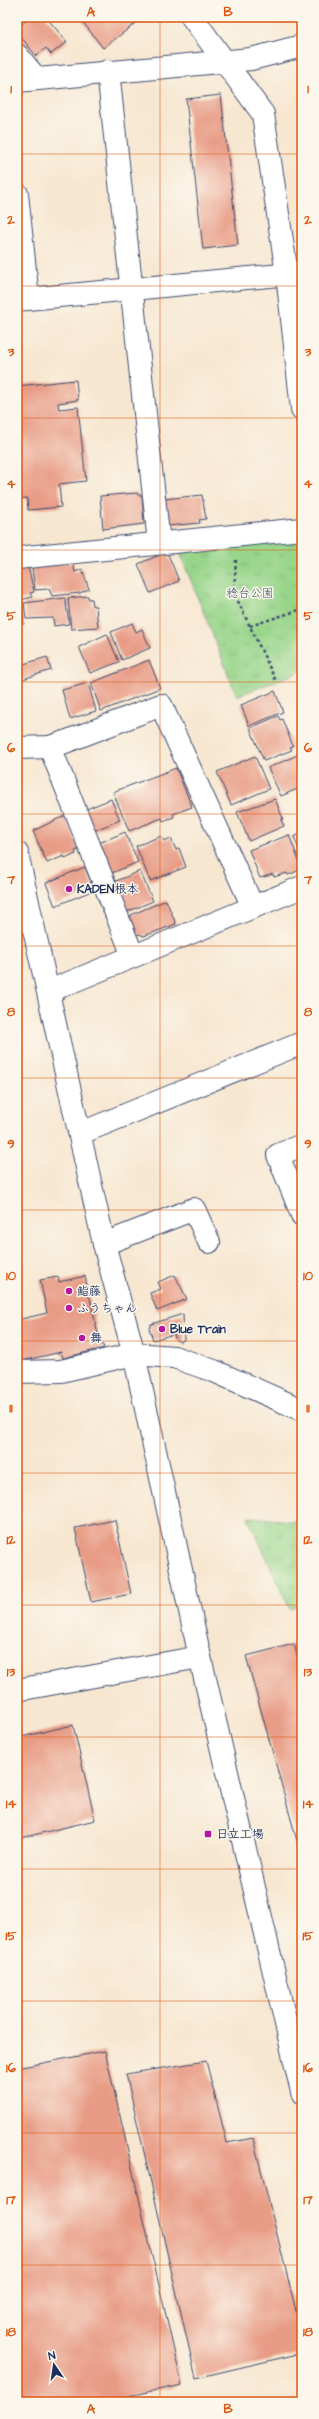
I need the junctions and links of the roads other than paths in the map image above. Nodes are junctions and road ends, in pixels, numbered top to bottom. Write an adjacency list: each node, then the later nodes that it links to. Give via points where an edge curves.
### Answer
1 (192, 17): 4 (street)
2 (302, 46): 4 (street, via 251,59)
3 (17, 55): 6 (street)
4 (225, 60): 5 (street); 8 (street, via 263,114)
5 (108, 71): 6 (street); 9 (street)
6 (26, 79)
7 (17, 194): 10 (street)
8 (295, 274): 9 (street); 11 (street)
9 (132, 289): 10 (street); 13 (street)
10 (22, 299)
11 (302, 409)
12 (302, 529): 13 (street)
13 (159, 543): 14 (street)
14 (17, 558)
15 (50, 747): 16 (street); 19 (street, via 161,705); 21 (street)
16 (17, 748)
17 (17, 853): 20 (street)
18 (302, 887): 19 (street)
19 (252, 905): 21 (street)
20 (23, 911): 22 (street)
21 (133, 956): 22 (street, via 59,987)
22 (49, 994): 24 (street)
23 (302, 1043): 24 (street)
24 (80, 1133): 28 (street)
25 (302, 1145): 26 (street, via 278,1155)
26 (302, 1215)
27 (209, 1242): 28 (street, via 194,1209)
28 (104, 1244): 29 (street)
29 (134, 1354): 30 (street, via 61,1371); 31 (street, via 174,1357 214,1371); 32 (street)
30 (17, 1372)
31 (302, 1410)
32 (200, 1657): 33 (street); 34 (street)
33 (17, 1690)
34 (302, 2092)

